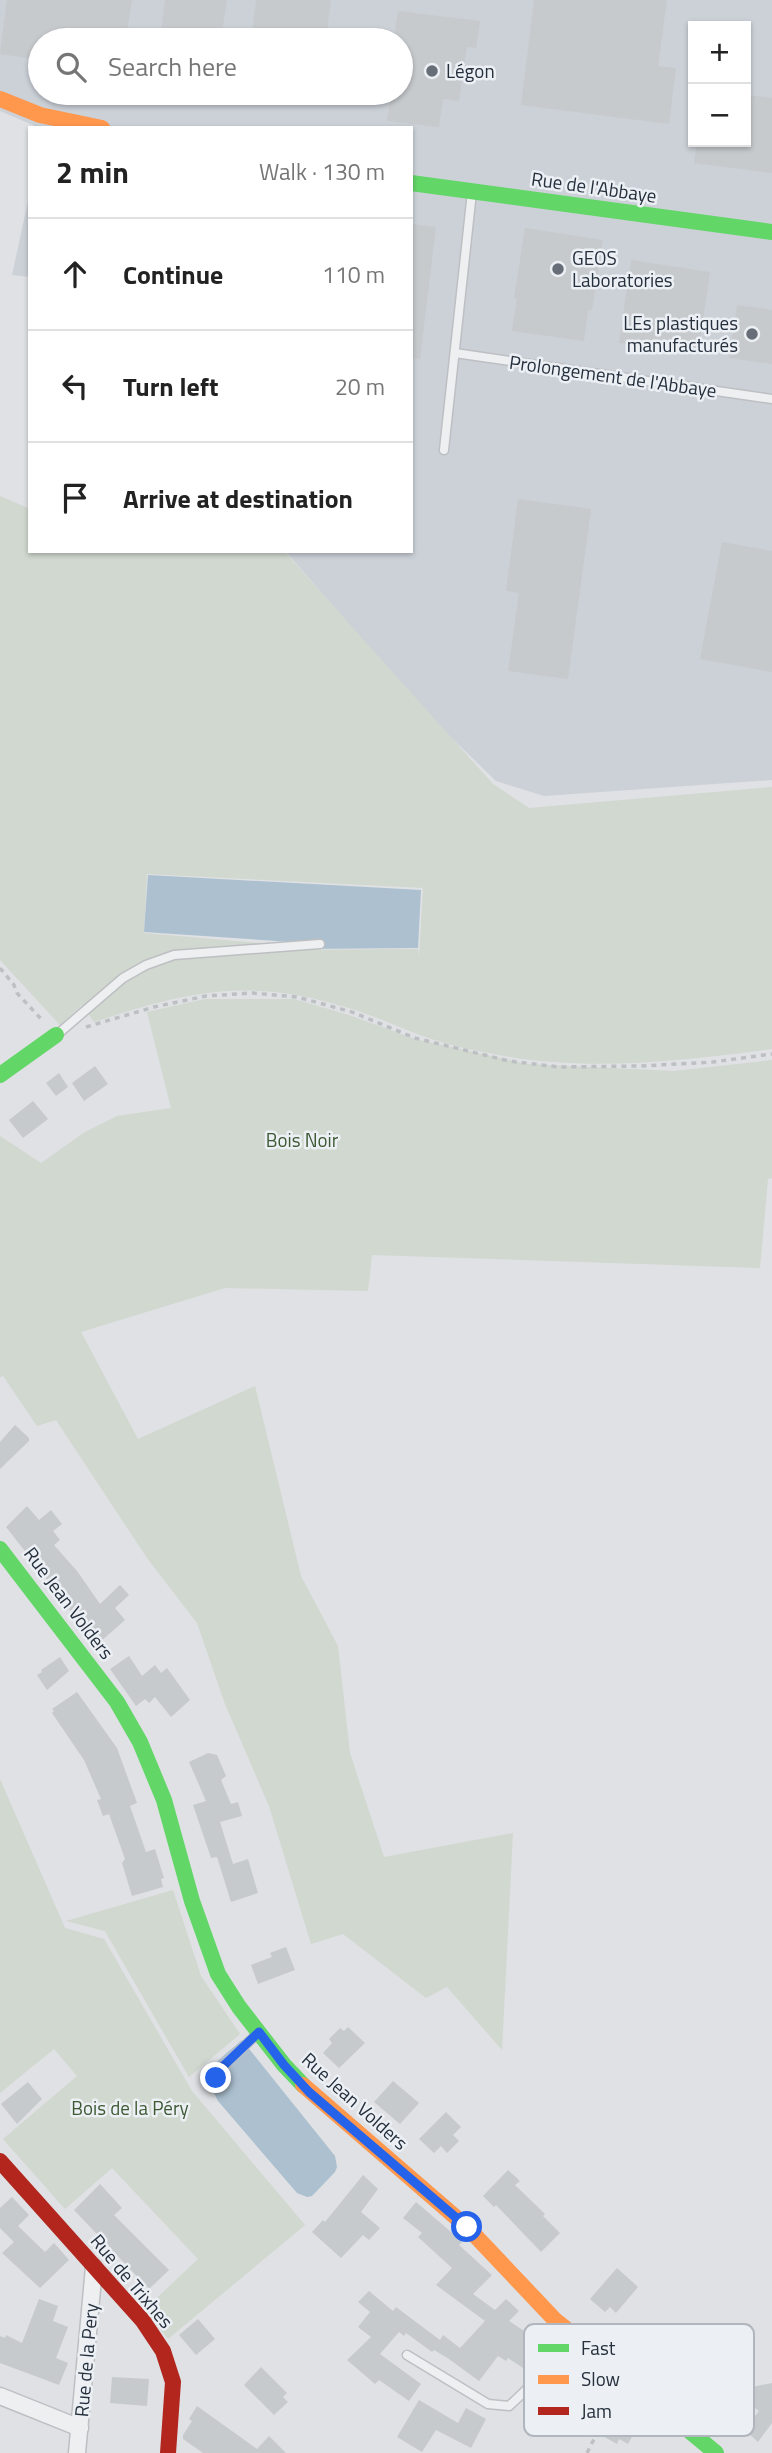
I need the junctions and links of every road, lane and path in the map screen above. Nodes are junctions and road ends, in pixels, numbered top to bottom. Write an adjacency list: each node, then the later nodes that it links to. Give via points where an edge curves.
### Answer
1 (0, 99): 2 (street, via 40,115)
2 (92, 126)
3 (413, 183): 4 (street, Rue de l'Abbaye)
4 (472, 192): 5 (street, Rue de l'Abbaye); 6 (lane)
5 (772, 232)
6 (455, 353): 7 (lane, Prolongement de l'Abbaye); 8 (lane)
7 (772, 400)
8 (444, 450)
9 (320, 944): 11 (lane, via 174,955 123,978)
10 (0, 968): 11 (path)
11 (56, 1035): 12 (path, via 154,1007 206,996 252,993 297,997 352,1012 415,1038 509,1061 559,1067 713,1062); 13 (street)
12 (772, 1054)
13 (0, 1075)
14 (0, 1549): 15 (street, Rue Jean Volders, via 117,1702 139,1742 164,1800 211,1956 228,1991)
15 (259, 2032): 16 (lane, via 217,2072); 19 (street, Rue Jean Volders, via 309,2092 467,2227)
16 (219, 2085)
17 (0, 2161): 18 (street, Rue de Trixhes)
18 (94, 2267): 23 (street, Rue de la Pery); 27 (street, Rue de Trixhes, via 143,2321 163,2351 173,2382)
19 (561, 2324)
20 (407, 2355): 21 (lane, via 488,2404 509,2406)
21 (524, 2392)
22 (0, 2396): 23 (street)
23 (80, 2428): 26 (street, Rue de la Pery)
24 (596, 2436): 28 (path)
25 (695, 2436): 29 (street, Rue Jean Volders)
26 (78, 2453)
27 (167, 2453)
28 (587, 2453)
29 (716, 2453)

